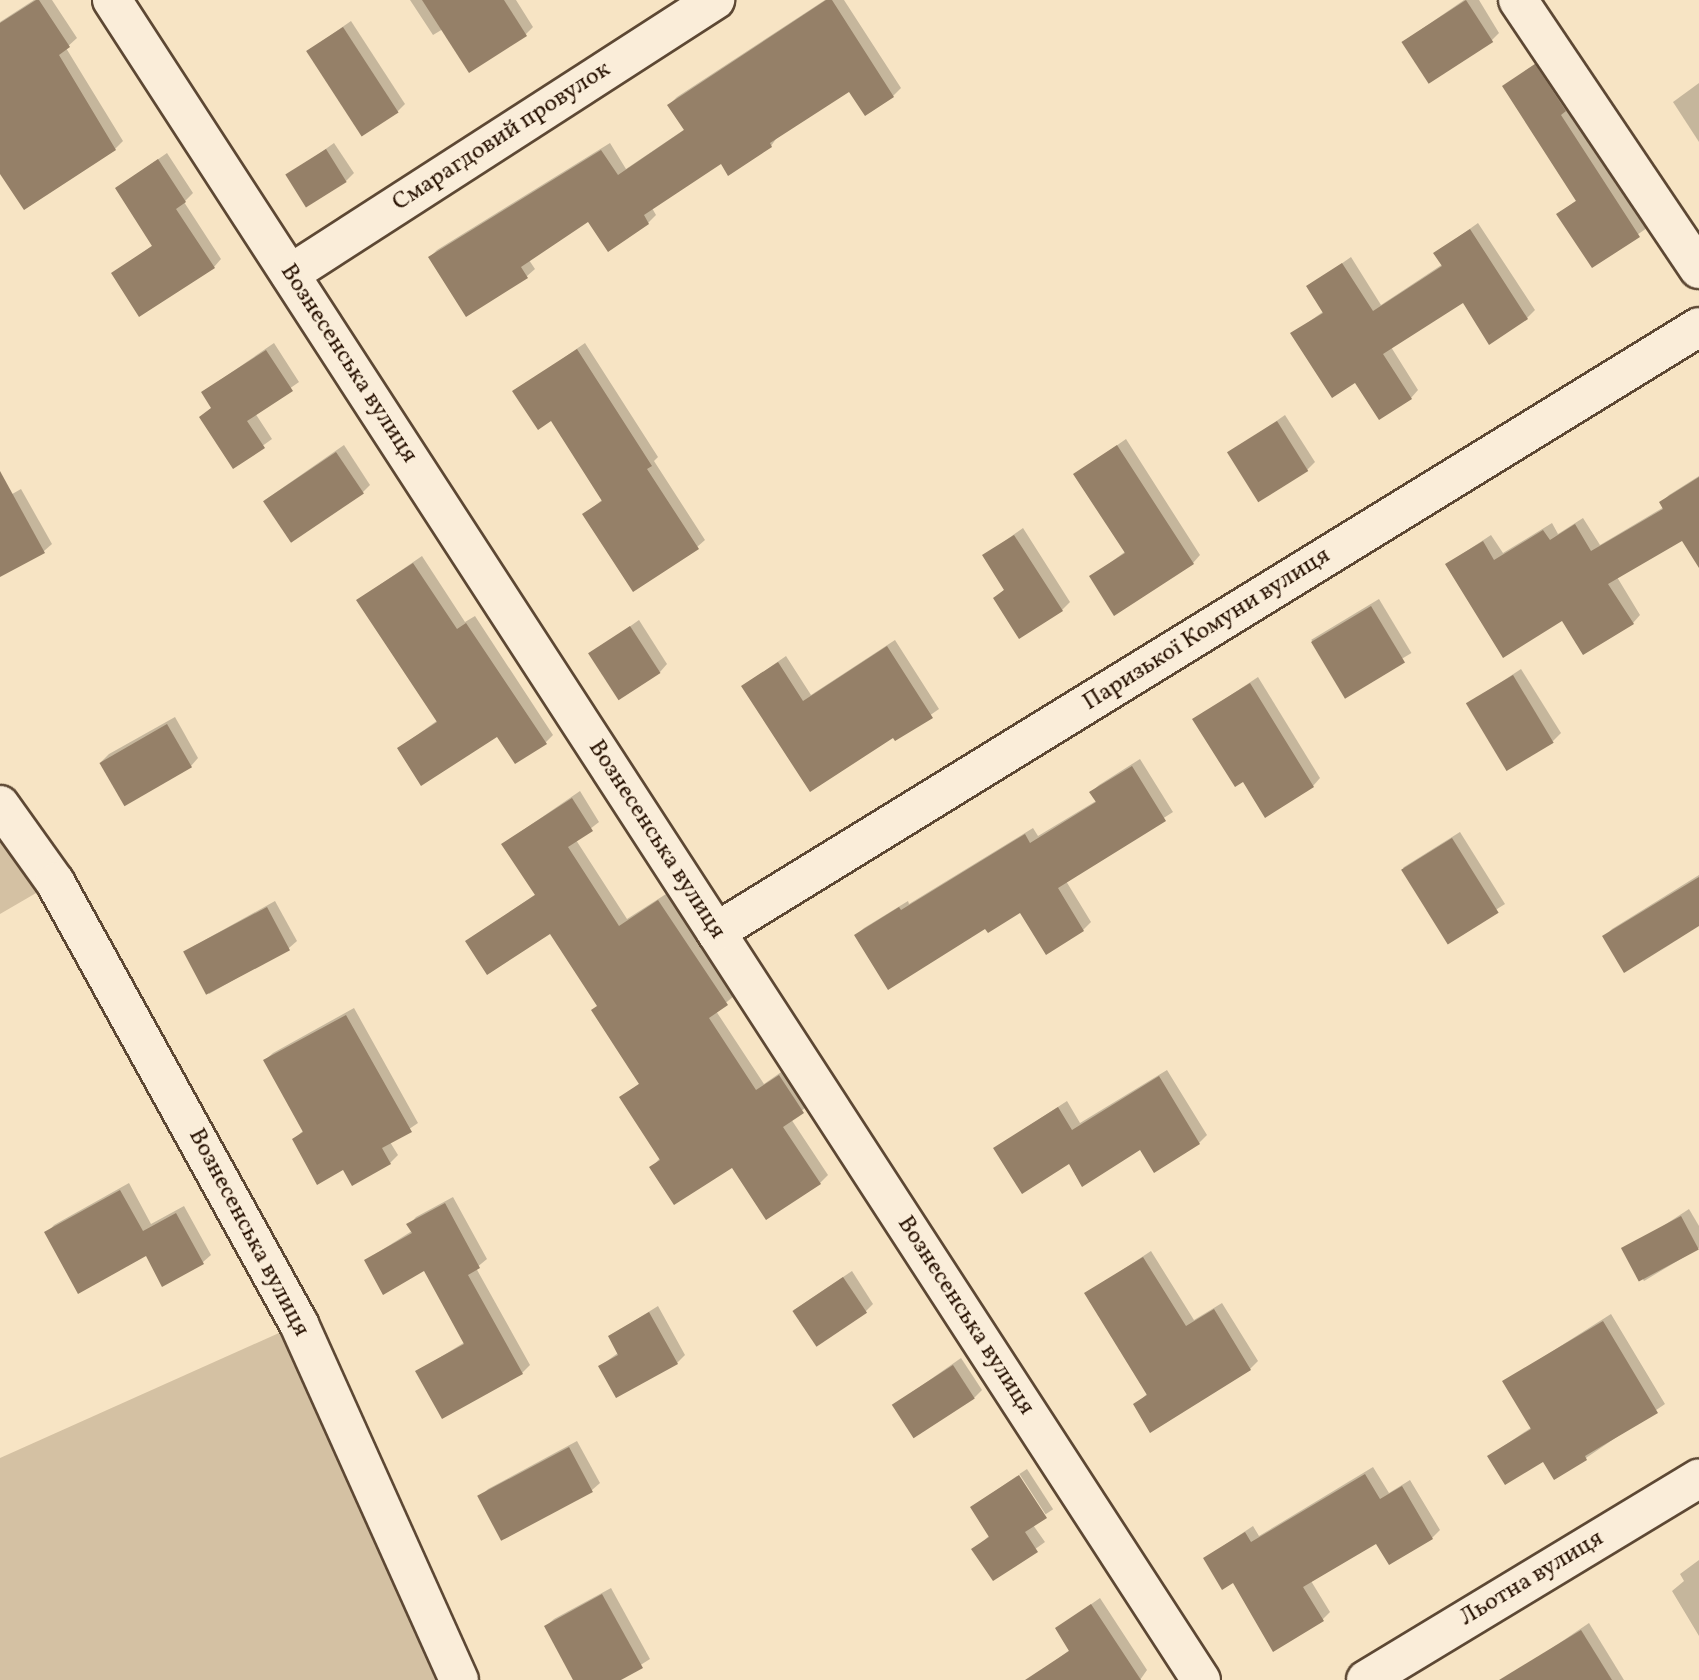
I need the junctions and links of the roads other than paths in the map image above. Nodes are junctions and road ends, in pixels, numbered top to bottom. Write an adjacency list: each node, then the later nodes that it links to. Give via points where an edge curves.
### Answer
1 (112, 0): 5 (street, Вознесенська вулиця)
2 (715, 0): 5 (street, Смарагдовий провулок)
3 (1518, 0): 4 (street)
4 (1699, 268)
5 (290, 274): 8 (street, Вознесенська вулиця)
6 (1699, 327): 8 (street, Паризької Комуни вулиця)
7 (0, 805): 10 (street, Вознесенська вулиця, via 55,882 299,1324)
8 (716, 932): 11 (street, Вознесенська вулиця)
9 (1699, 1478): 12 (street, Льотна вулиця)
10 (459, 1680)
11 (1201, 1680)
12 (1366, 1680)

